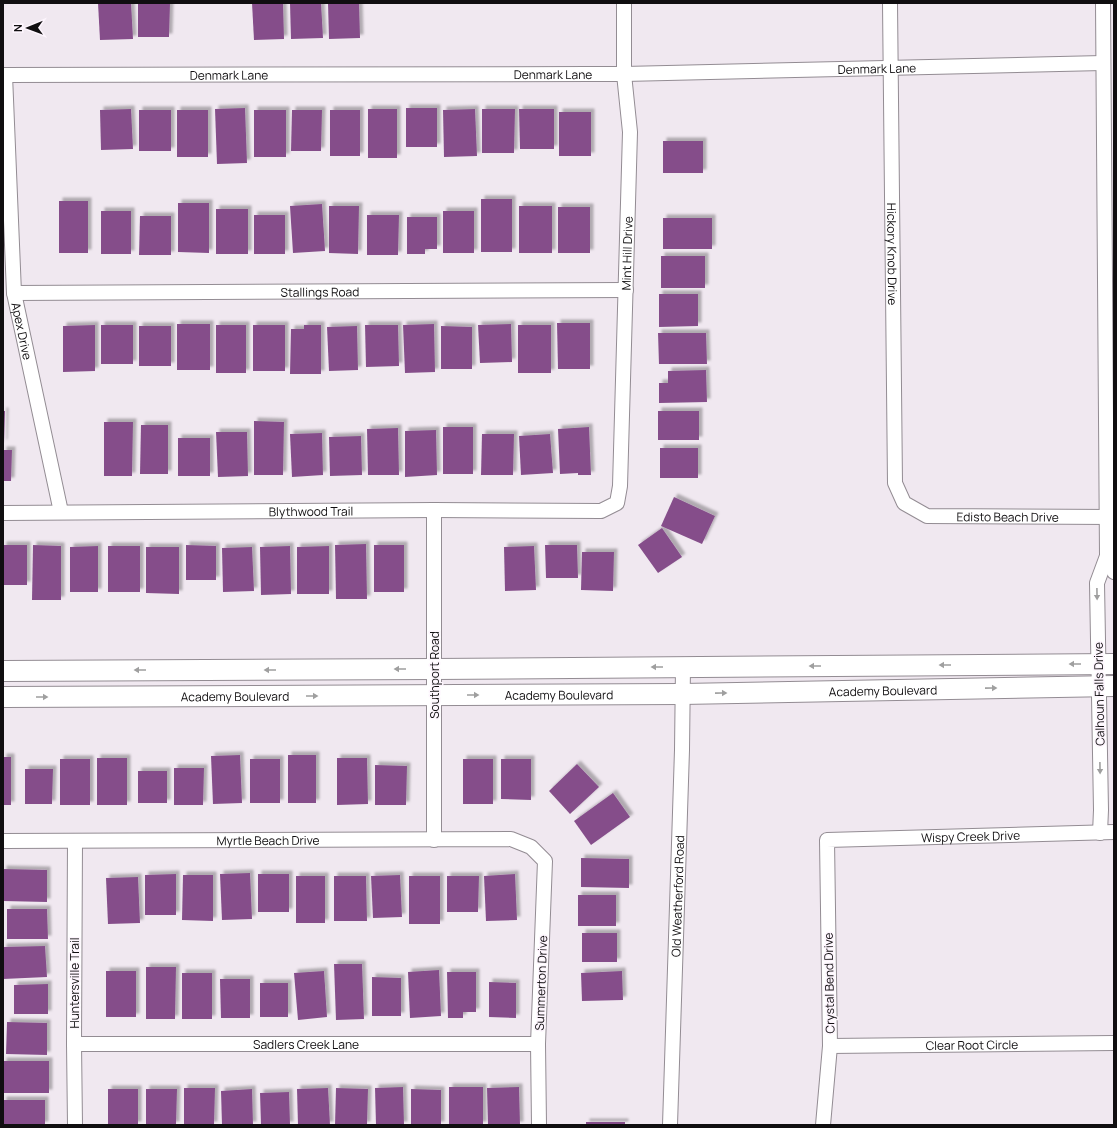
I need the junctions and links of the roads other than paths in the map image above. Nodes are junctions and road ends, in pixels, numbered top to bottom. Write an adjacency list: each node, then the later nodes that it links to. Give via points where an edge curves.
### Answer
1 (624, 3): 6 (street, Mint Hill Drive)
2 (890, 3): 5 (street, Hickory Knob Drive)
3 (1104, 3): 4 (street, Calhoun Falls Drive)
4 (1103, 64): 5 (street, Denmark Lane); 10 (street, Calhoun Falls Drive)
5 (890, 68): 6 (street, Denmark Lane); 12 (street, Hickory Knob Drive, via 895,483)
6 (624, 74): 7 (street, Denmark Lane); 8 (street, Mint Hill Drive, via 630,132)
7 (4, 75): 9 (street, Apex Drive)
8 (626, 290): 9 (street, Stallings Road); 11 (street, Mint Hill Drive, via 620,486)
9 (14, 293): 14 (street, Apex Drive)
10 (1110, 298): 16 (street, Calhoun Falls Drive)
11 (617, 503): 13 (street, Blythwood Trail, via 601,511)
12 (904, 503): 16 (street, Edisto Beach Drive, via 927,516)
13 (434, 510): 14 (street, Blythwood Trail); 21 (street, Southport Road)
14 (61, 512): 15 (street, Blythwood Trail)
15 (3, 513)
16 (1111, 517): 17 (street, Calhoun Falls Drive)
17 (1107, 556): 18 (street, Calhoun Falls Drive); 19 (street, Calhoun Falls Drive, one-way to 19, via 1097,583)
18 (1114, 572)
19 (1106, 664): 20 (main road, Academy Boulevard, one-way to 20); 23 (street, Calhoun Falls Drive)
20 (683, 667): 21 (main road, Academy Boulevard, one-way to 21); 24 (street, Old Weatherford Road)
21 (434, 669): 22 (main road, Academy Boulevard, one-way to 22); 25 (street, Southport Road)
22 (3, 671)
23 (1106, 687): 24 (main road, Academy Boulevard, one-way to 23); 28 (street, Calhoun Falls Drive, one-way to 28)
24 (682, 694): 25 (main road, Academy Boulevard, one-way to 24); 40 (street, Old Weatherford Road)
25 (434, 695): 26 (main road, Academy Boulevard, one-way to 25); 30 (street, Southport Road)
26 (3, 697)
27 (1114, 832): 28 (street, Wispy Creek Drive)
28 (1100, 833): 31 (street, Wispy Creek Drive)
29 (75, 840): 30 (street, Myrtle Beach Drive); 32 (street, Myrtle Beach Drive); 35 (street, Huntersville Trail)
30 (434, 840): 33 (street, Myrtle Beach Drive, via 511,839)
31 (827, 840): 37 (street, Crystal Bend Drive)
32 (3, 841)
33 (531, 847): 36 (street, Summerton Drive, via 545,861)
34 (1114, 1043): 37 (street, Clear Root Circle)
35 (74, 1044): 36 (street, Sadlers Creek Lane); 38 (street, Huntersville Trail)
36 (538, 1044): 39 (street, Summerton Drive)
37 (830, 1046): 41 (street, Crystal Bend Drive)
38 (75, 1125)
39 (540, 1125)
40 (670, 1125)
41 (823, 1125)

